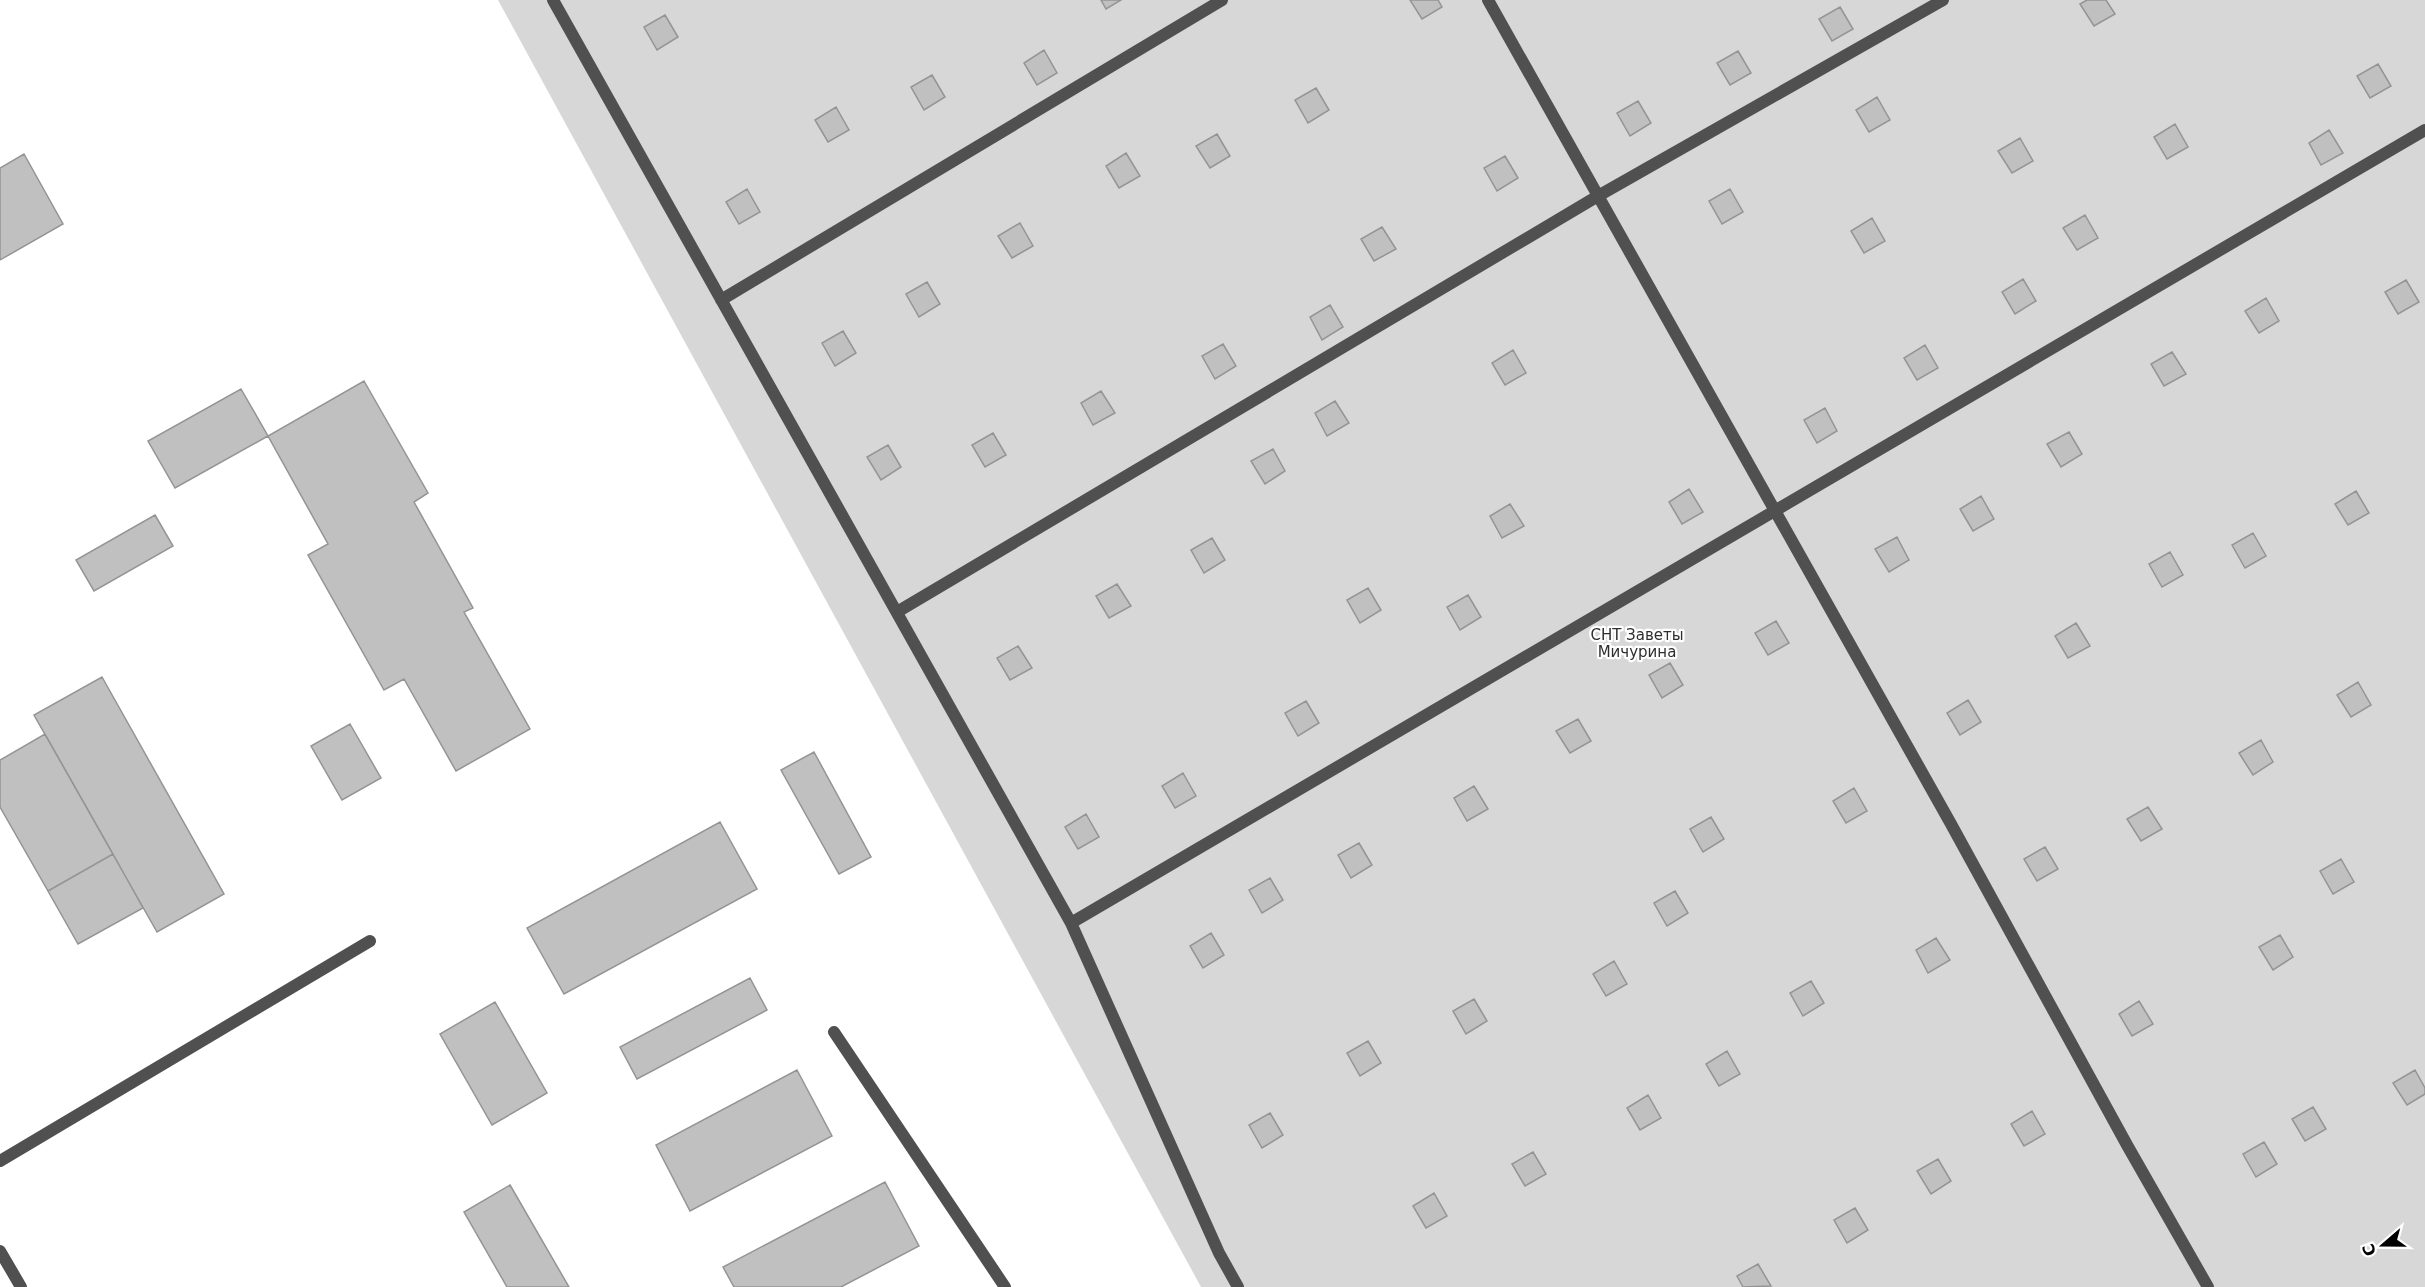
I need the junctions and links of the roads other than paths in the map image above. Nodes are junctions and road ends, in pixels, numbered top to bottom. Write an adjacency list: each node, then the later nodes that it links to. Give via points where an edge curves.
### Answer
1 (553, 0): 7 (street)
2 (1222, 0): 7 (street)
3 (1488, 0): 6 (street)
4 (1943, 0): 6 (street)
5 (2425, 130): 8 (street)
6 (1598, 196): 8 (street); 9 (street)
7 (721, 300): 9 (street)
8 (1775, 511): 10 (street); 18 (street)
9 (897, 612): 10 (street)
10 (1071, 922): 17 (street, via 1219,1253)
11 (370, 941): 13 (street)
12 (834, 1032): 16 (street)
13 (0, 1161)
14 (0, 1251): 15 (street)
15 (21, 1287)
16 (1005, 1287)
17 (1238, 1287)
18 (2208, 1287)

